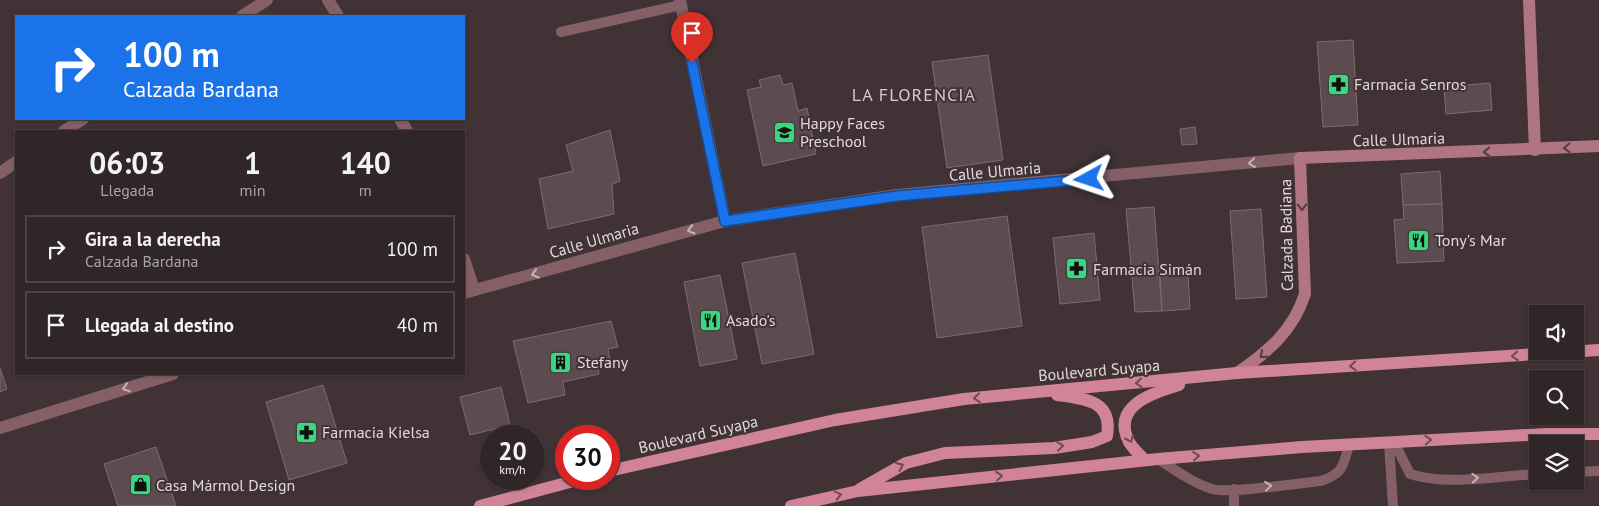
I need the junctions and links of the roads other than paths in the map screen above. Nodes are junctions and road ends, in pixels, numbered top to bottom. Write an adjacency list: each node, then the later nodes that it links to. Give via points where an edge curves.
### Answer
1 (267, 0): 5 (street)
2 (328, 0): 6 (street)
3 (1529, 0): 11 (street)
4 (680, 2): 7 (lane); 15 (street)
5 (244, 15)
6 (337, 15)
7 (561, 32)
8 (81, 120): 9 (street)
9 (66, 130)
10 (1599, 146): 11 (street, Calle Ulmaria, one-way to 11)
11 (1535, 150): 12 (street, Calle Ulmaria, one-way to 12)
12 (1300, 158): 15 (street, Calle Ulmaria, one-way to 15, via 897,196); 19 (street, Calzada Badiana, one-way to 19, via 1305,294 1284,336 1262,357)
13 (15, 163): 14 (street)
14 (0, 173)
15 (725, 221): 17 (street, Calle Ulmaria, one-way to 17)
16 (465, 266): 17 (street)
17 (469, 292)
18 (1599, 350): 19 (main road, Boulevard Suyapa, one-way to 19)
19 (1237, 373): 21 (main road, Boulevard Suyapa)
20 (170, 375): 23 (street, one-way to 23)
21 (1208, 376): 22 (main road, Boulevard Suyapa, one-way to 22); 28 (main road, one-way to 28, via 1161,390 1130,407 1125,419 1126,431 1130,443)
22 (1040, 392): 29 (main road, Boulevard Suyapa, one-way to 29, via 835,420); 35 (main road, one-way to 22, via 906,463 945,453 1054,448 1092,442 1107,436 1109,422 1103,409 1092,402)
23 (0, 428)
24 (1599, 434): 25 (main road, one-way to 24)
25 (1391, 442): 26 (main road); 32 (lane, one-way to 32, via 1410,474 1421,477 1447,479); 40 (lane)
26 (1348, 445): 27 (main road, one-way to 26); 34 (lane, one-way to 26, via 1334,477 1342,468)
27 (1158, 459): 28 (main road); 34 (lane, via 1214,490)
28 (1145, 460): 35 (main road, one-way to 28)
29 (620, 469)
30 (1599, 471): 31 (lane)
31 (1584, 472)
32 (1529, 474)
33 (555, 486): 37 (main road)
34 (1234, 489): 39 (lane)
35 (858, 491): 36 (main road, one-way to 35)
36 (816, 503): 38 (main road)
37 (480, 506)
38 (791, 506)
39 (1234, 506)
40 (1393, 506)

